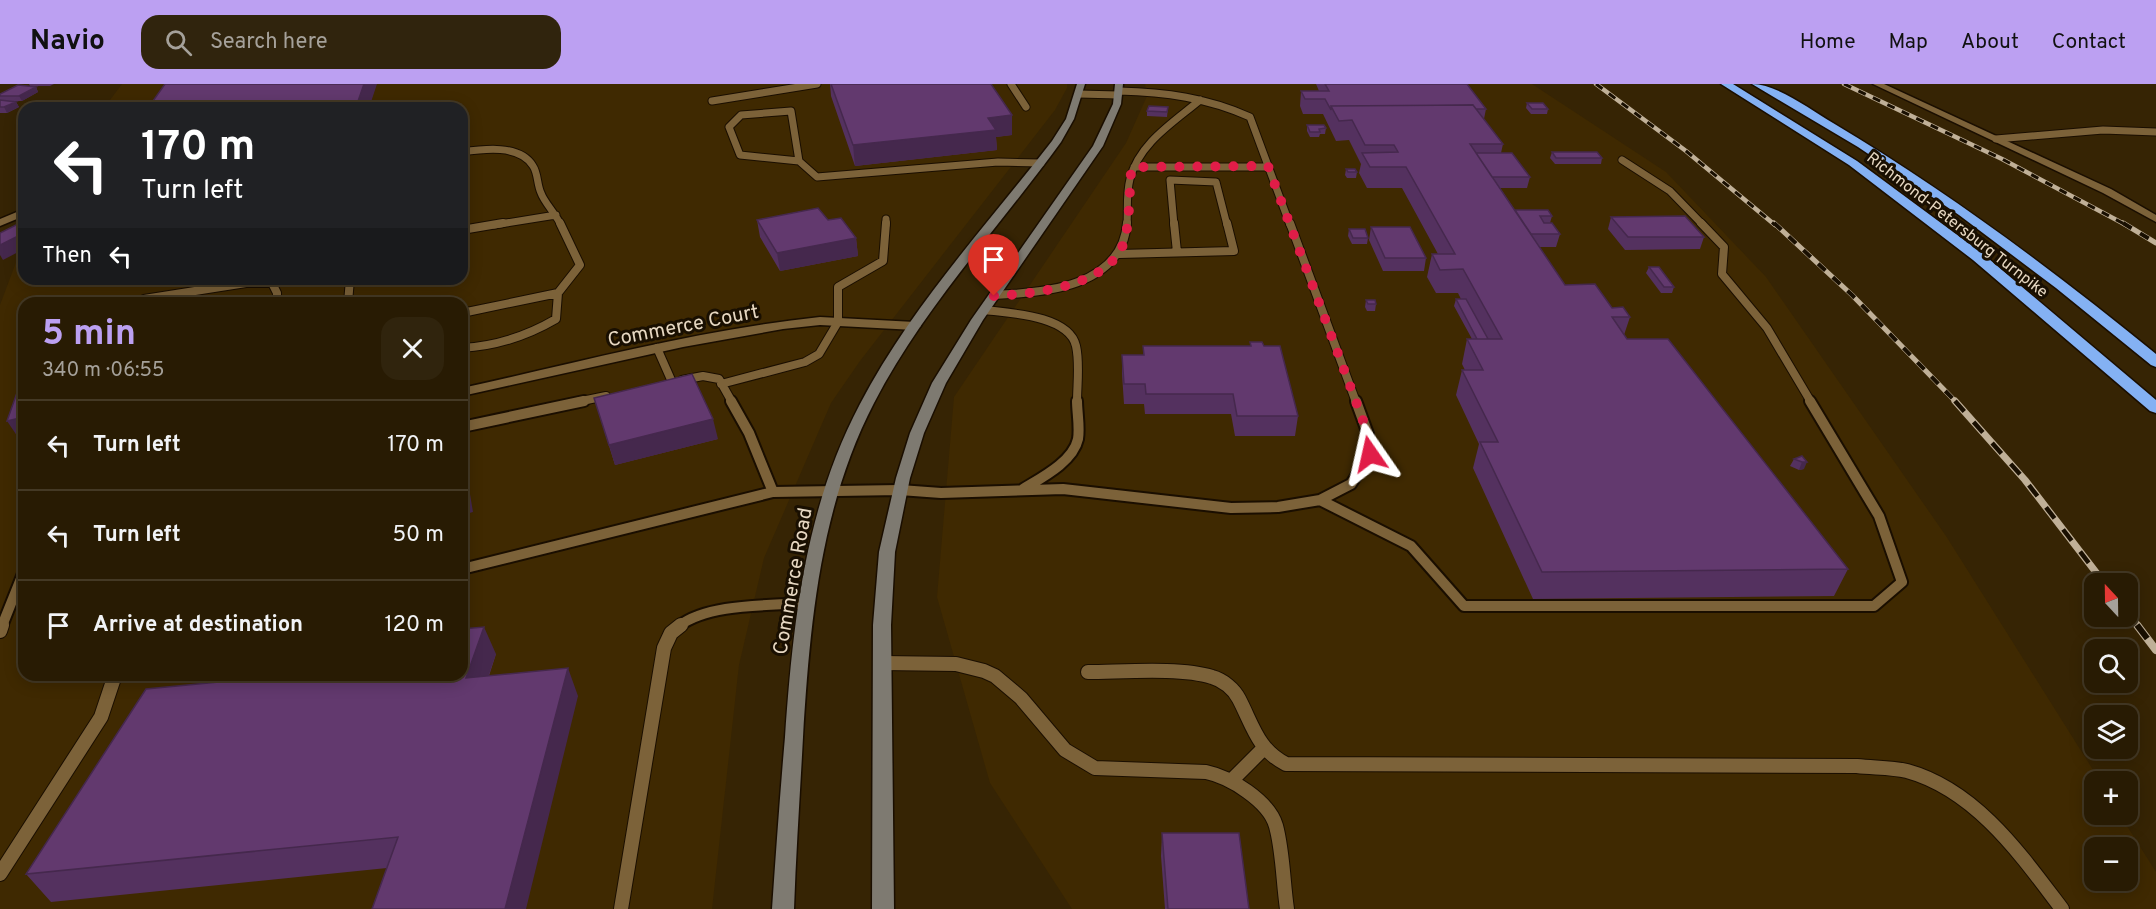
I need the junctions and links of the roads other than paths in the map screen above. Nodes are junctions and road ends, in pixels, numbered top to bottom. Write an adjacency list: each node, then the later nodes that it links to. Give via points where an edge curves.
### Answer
1 (818, 84): 9 (lane)
2 (1011, 84): 10 (lane)
3 (1726, 84): 43 (highway, Richmond-Petersburg Turnpike, via 1853,163 1934,223)
4 (1757, 84): 37 (highway, Richmond-Petersburg Turnpike, via 1879,155 1972,220)
5 (1877, 84): 12 (street)
6 (1080, 89): 7 (lane); 16 (main road, Commerce Road, via 1067,124)
7 (1119, 90): 8 (lane); 29 (main road, via 1098,146)
8 (1200, 100): 17 (lane, via 1250,117); 18 (lane, via 1143,149)
9 (712, 101)
10 (1026, 107)
11 (2156, 132): 12 (lane, via 2103,130)
12 (1996, 138): 22 (street, via 2107,190)
13 (468, 151): 20 (lane, via 519,153 533,165 541,195)
14 (1622, 160): 49 (lane, via 1670,191 1724,248 1722,274 1767,328 1879,516 1902,582 1874,606 1464,606 1411,546)
15 (799, 161): 15 (lane, via 791,111 741,115 729,126 740,155); 16 (lane, via 817,177 998,162)
16 (1041, 163): 34 (main road, Commerce Road)
17 (1268, 166): 18 (lane); 49 (lane, via 1368,434 1370,454 1362,473 1348,486)
18 (1134, 167): 26 (lane, via 1125,240)
19 (18, 215): 23 (street)
20 (556, 215): 24 (lane); 28 (lane, via 579,265)
21 (886, 219): 33 (lane, via 883,261 838,287)
22 (2156, 219)
23 (0, 224)
24 (468, 229)
25 (1177, 252): 25 (lane, via 1234,251 1216,182 1170,180); 26 (lane)
26 (1119, 254): 29 (lane, via 1103,269 1070,284)
27 (228, 285): 30 (lane)
28 (558, 293): 32 (lane); 35 (lane, via 556,319 538,330)
29 (994, 296): 31 (main road)
30 (164, 297)
31 (984, 310): 46 (main road, via 928,407); 47 (lane, via 1057,324 1070,332 1076,344 1078,439 1059,467)
32 (468, 312)
33 (838, 322): 34 (street, Commerce Court); 36 (street, Commerce Court, via 783,325); 39 (lane, via 813,359)
34 (915, 326): 45 (main road, Commerce Road, via 866,404)
35 (468, 348)
36 (657, 348): 38 (lane); 41 (street, Commerce Court)
37 (2156, 362)
38 (672, 382): 39 (lane, via 710,375); 40 (lane)
39 (721, 384): 48 (lane, via 749,433)
40 (660, 385)
41 (468, 391)
42 (613, 394): 44 (lane)
43 (2156, 408)
44 (468, 426)
45 (830, 490): 46 (lane); 48 (lane); 52 (main road, Commerce Road)
46 (900, 490): 47 (lane); 54 (main road, via 887,552)
47 (1020, 491): 49 (lane, via 1063,489 1231,508 1286,507)
48 (773, 492): 50 (lane)
49 (1320, 500)
50 (468, 568)
51 (18, 586): 53 (lane)
52 (805, 603): 60 (lane, via 710,612 681,623 668,635); 61 (main road, Commerce Road)
53 (0, 631)
54 (882, 663): 58 (lane, via 944,664 995,676 1069,754 1095,768 1206,772); 62 (main road)
55 (1088, 672): 57 (lane, via 1192,673 1213,677 1238,697)
56 (113, 681): 59 (lane, via 102,717)
57 (1264, 748): 58 (lane); 64 (lane, via 1286,764 1857,766 1910,772 1976,808 1999,828)
58 (1231, 781): 63 (lane, via 1267,809 1276,825)
59 (0, 874)
60 (621, 909)
61 (783, 909)
62 (883, 909)
63 (1287, 909)
64 (2062, 909)

